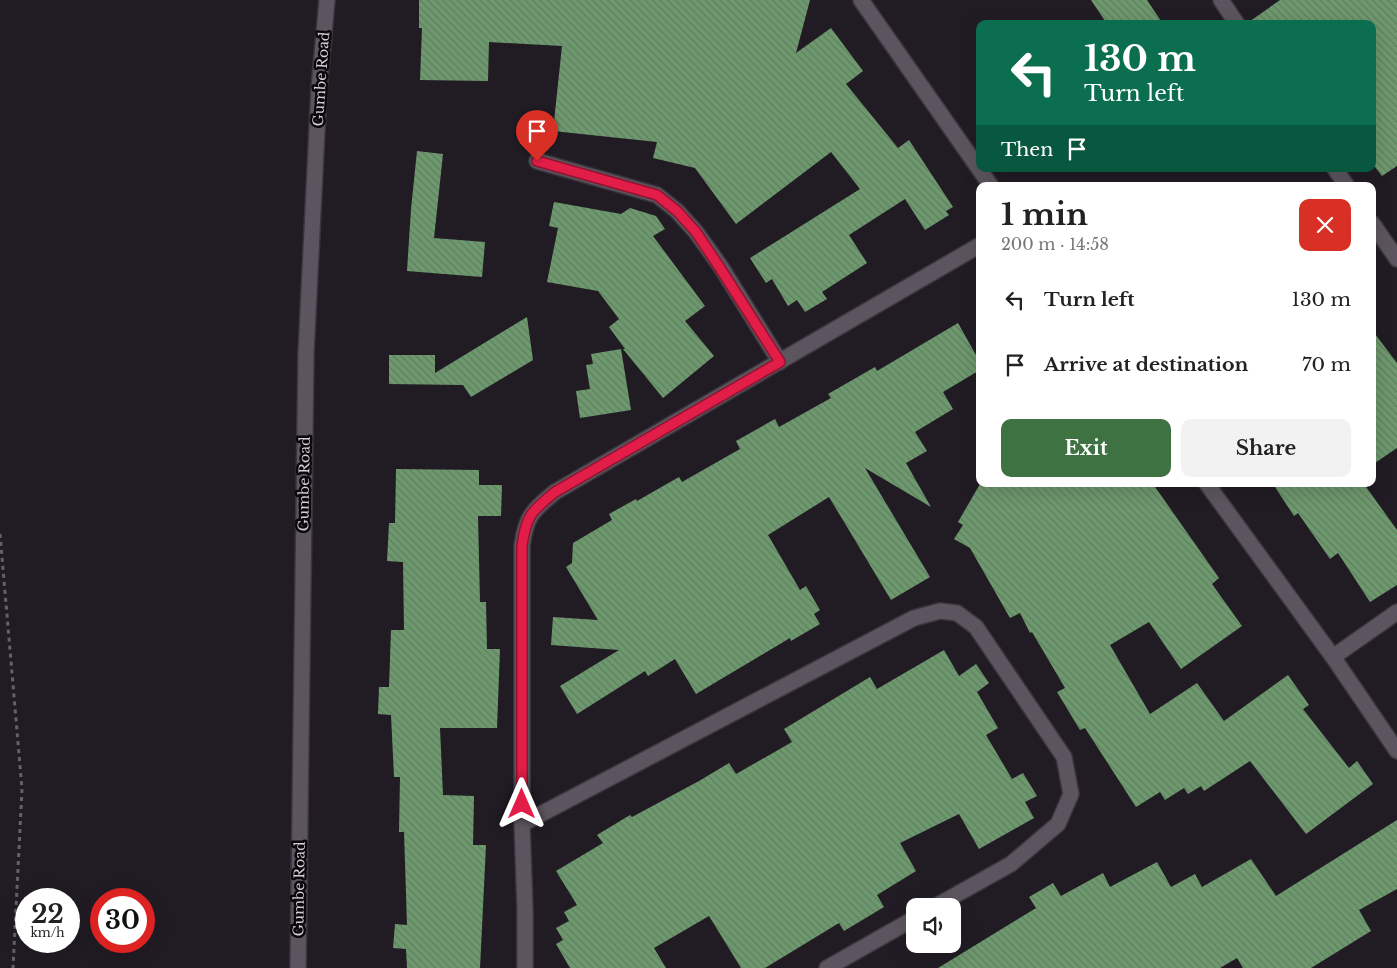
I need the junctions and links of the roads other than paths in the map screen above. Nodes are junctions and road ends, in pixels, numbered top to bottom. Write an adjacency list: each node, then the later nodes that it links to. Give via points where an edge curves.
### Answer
1 (327, 0): 18 (street, Gumbe Road, via 319,89 306,353)
2 (861, 0): 6 (street)
3 (1221, 0): 4 (street)
4 (1234, 20)
5 (537, 161): 10 (street, via 657,195 677,211 696,232)
6 (976, 165)
7 (1376, 229): 9 (street)
8 (976, 247): 10 (street)
9 (1397, 260)
10 (780, 362): 15 (street, via 555,492 535,509 524,527)
11 (1209, 487): 13 (street)
12 (1397, 612): 13 (street)
13 (1333, 657): 14 (street)
14 (1397, 751)
15 (522, 824): 16 (street, via 914,618 940,611 957,613 976,627 1064,757 1071,794 1058,824 1011,864); 19 (street)
16 (950, 898)
17 (906, 923): 20 (street)
18 (298, 968)
19 (524, 968)
20 (827, 968)

